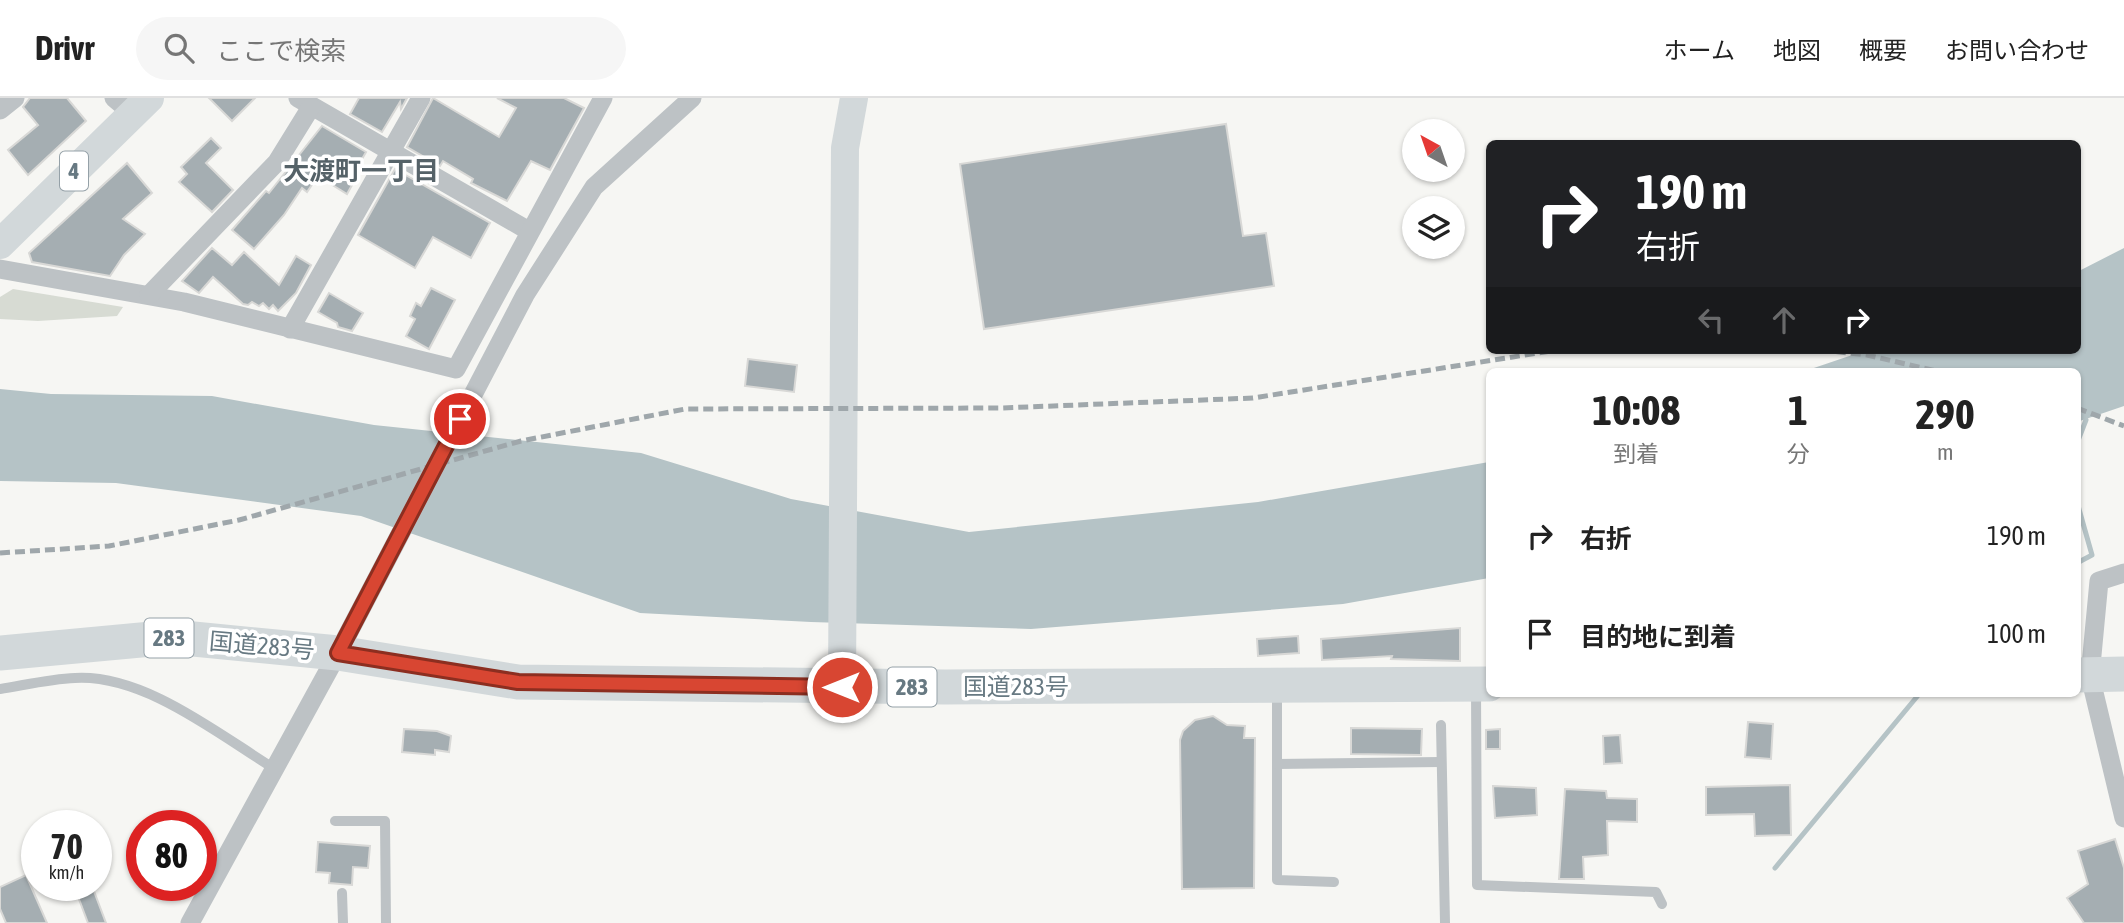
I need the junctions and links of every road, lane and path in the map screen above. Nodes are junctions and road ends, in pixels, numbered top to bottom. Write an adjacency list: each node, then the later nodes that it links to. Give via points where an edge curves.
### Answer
1 (15, 98): 8 (street)
2 (421, 98): 9 (street)
3 (603, 98): 10 (street)
4 (692, 98): 17 (street, via 593,187 508,325)
5 (854, 98): 21 (street, via 845,148)
6 (132, 103): 11 (main road, 4)
7 (305, 103): 9 (street); 13 (street, via 277,162)
8 (0, 110)
9 (389, 150): 10 (street); 14 (street)
10 (529, 231): 14 (street, via 456,369)
11 (0, 244)
12 (0, 269): 13 (street)
13 (149, 295): 14 (street)
14 (290, 329)
15 (2124, 573): 18 (street, via 2099,581)
16 (0, 653): 17 (highway, 国道283号 / 283, via 173,638)
17 (338, 653): 21 (highway, 国道283号 / 283, via 518,682); 26 (street)
18 (2097, 675): 27 (street)
19 (1483, 684): 20 (highway, 国道283号 / 283); 31 (lane, via 1477,885 1656,892)
20 (1278, 685): 21 (highway, 国道283号 / 283); 25 (lane)
21 (842, 687)
22 (0, 689): 26 (lane, via 77,677 117,682 152,694)
23 (1441, 724): 24 (lane)
24 (1440, 762): 25 (lane); 35 (lane)
25 (1277, 764): 29 (lane, via 1277,880)
26 (275, 769): 32 (street)
27 (2124, 818)
28 (335, 821): 34 (lane, via 385,821)
29 (1334, 882)
30 (342, 893): 33 (lane)
31 (1662, 904)
32 (190, 923)
33 (343, 923)
34 (386, 923)
35 (1445, 923)

